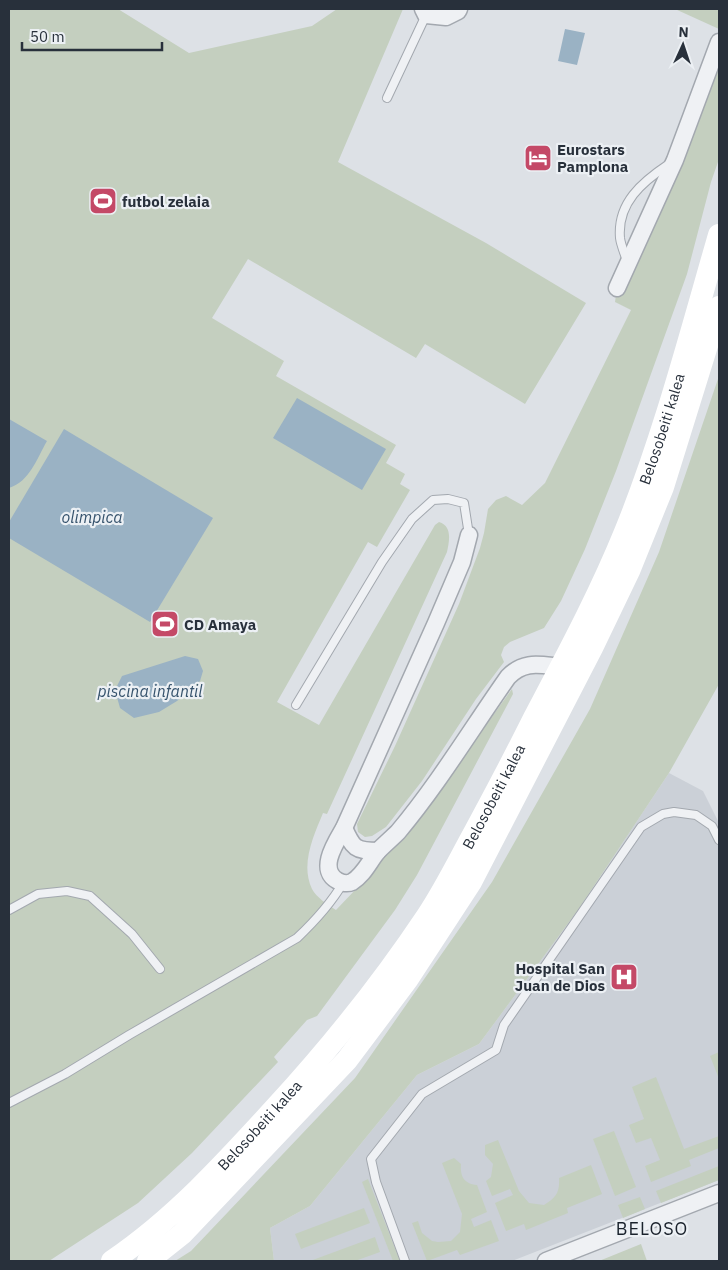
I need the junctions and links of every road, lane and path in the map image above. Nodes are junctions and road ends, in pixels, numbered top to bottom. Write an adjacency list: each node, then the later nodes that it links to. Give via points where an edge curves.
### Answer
1 (459, 9): 2 (street, via 446,17)
2 (424, 12): 4 (lane)
3 (719, 42): 5 (street)
4 (387, 98)
5 (675, 160): 7 (street); 7 (lane, via 632,194 621,215 620,239)
6 (719, 236): 11 (main road, Belosobeiti kalea, via 641,489 604,580)
7 (628, 264): 8 (street)
8 (617, 288)
9 (719, 307): 22 (main road, Belosobeiti kalea, via 663,487 629,571 471,882 407,980 347,1060 182,1234)
10 (469, 535): 12 (lane, via 464,503 459,501 433,500 412,519 382,562); 13 (street, via 462,562 436,623)
11 (561, 667): 15 (street, via 524,666 516,668 508,676 430,790 397,833); 21 (main road, Belosobeiti kalea, via 447,882 363,1004 326,1052 254,1132 181,1206)
12 (296, 705)
13 (344, 828): 15 (street, via 352,845 363,851); 16 (street, via 328,863 332,876)
14 (719, 840): 23 (lane, via 712,826 696,815 663,814 641,827 504,1025 496,1050 422,1094 371,1160)
15 (378, 851): 16 (street, via 362,874 351,882)
16 (343, 883): 19 (lane, via 329,905 297,938 65,1074)
17 (9, 910): 18 (lane, via 38,894 67,891 90,896 132,934)
18 (160, 969)
19 (9, 1103)
20 (719, 1193): 24 (street)
21 (112, 1261)
22 (148, 1261)
23 (406, 1261)
24 (546, 1261)

